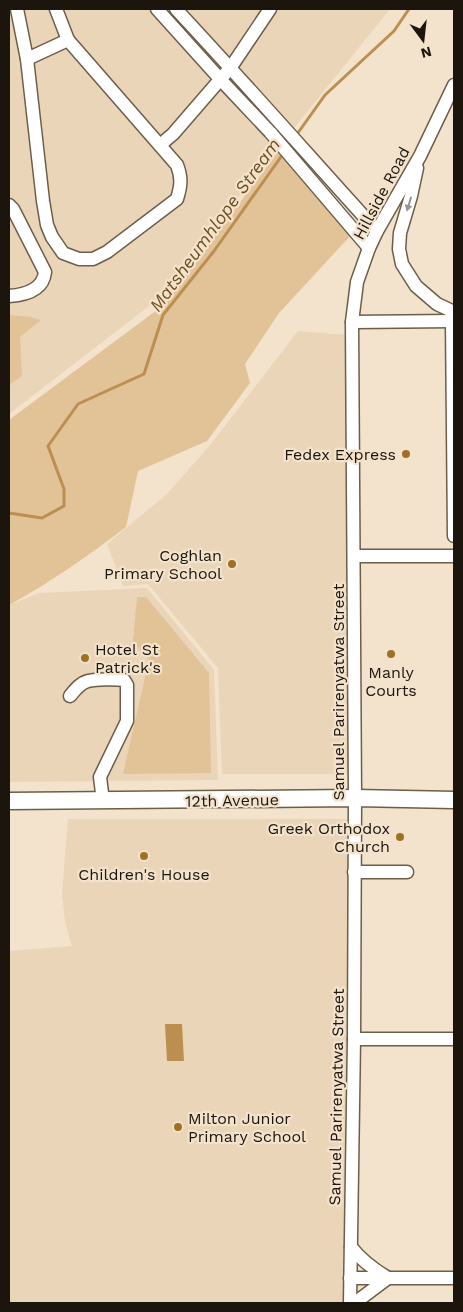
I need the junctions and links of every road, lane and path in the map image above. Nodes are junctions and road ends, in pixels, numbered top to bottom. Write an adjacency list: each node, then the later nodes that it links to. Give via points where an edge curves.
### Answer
1 (17, 9): 7 (street)
2 (56, 9): 6 (street)
3 (157, 9): 9 (street)
4 (176, 9): 8 (street)
5 (270, 9): 8 (street)
6 (68, 40): 7 (street); 12 (street)
7 (27, 59): 12 (street, via 47,225 63,253 79,259 93,259 178,199 181,176 177,164)
8 (231, 67): 9 (street); 11 (street)
9 (221, 80): 11 (street); 12 (street)
10 (454, 86): 13 (street, Hillside Road)
11 (275, 128): 15 (street, via 306,153); 16 (street, via 295,162)
12 (160, 145)
13 (420, 156): 15 (street, Hillside Road); 18 (street, one-way to 18, via 400,233 402,264 416,286)
14 (9, 205): 17 (street, via 45,272 41,284 32,292)
15 (377, 231): 16 (street, Hillside Road)
16 (369, 248): 19 (street, Hillside Road, via 357,282)
17 (9, 296)
18 (454, 318): 19 (street); 20 (street)
19 (352, 322): 21 (street, Samuel Parirenyatwa Street)
20 (454, 536)
21 (354, 556): 22 (street); 24 (street, Samuel Parirenyatwa Street)
22 (454, 556)
23 (70, 696): 27 (street, via 87,681 118,679 127,685 127,722 100,777)
24 (355, 798): 25 (main road, 12th Avenue); 27 (main road, 12th Avenue); 28 (street, Samuel Parirenyatwa Street)
25 (454, 800)
26 (9, 801): 27 (main road, 12th Avenue)
27 (102, 801)
28 (354, 872): 29 (street); 30 (street, Samuel Parirenyatwa Street)
29 (408, 872)
30 (354, 1039): 31 (street); 32 (street, Samuel Parirenyatwa Street)
31 (454, 1039)
32 (350, 1247): 33 (street, Samuel Parirenyatwa Street); 34 (street)
33 (350, 1278): 34 (street); 36 (street, Samuel Parirenyatwa Street)
34 (388, 1278): 35 (street); 37 (street, via 360,1298)
35 (454, 1278)
36 (350, 1303)
37 (358, 1303)

